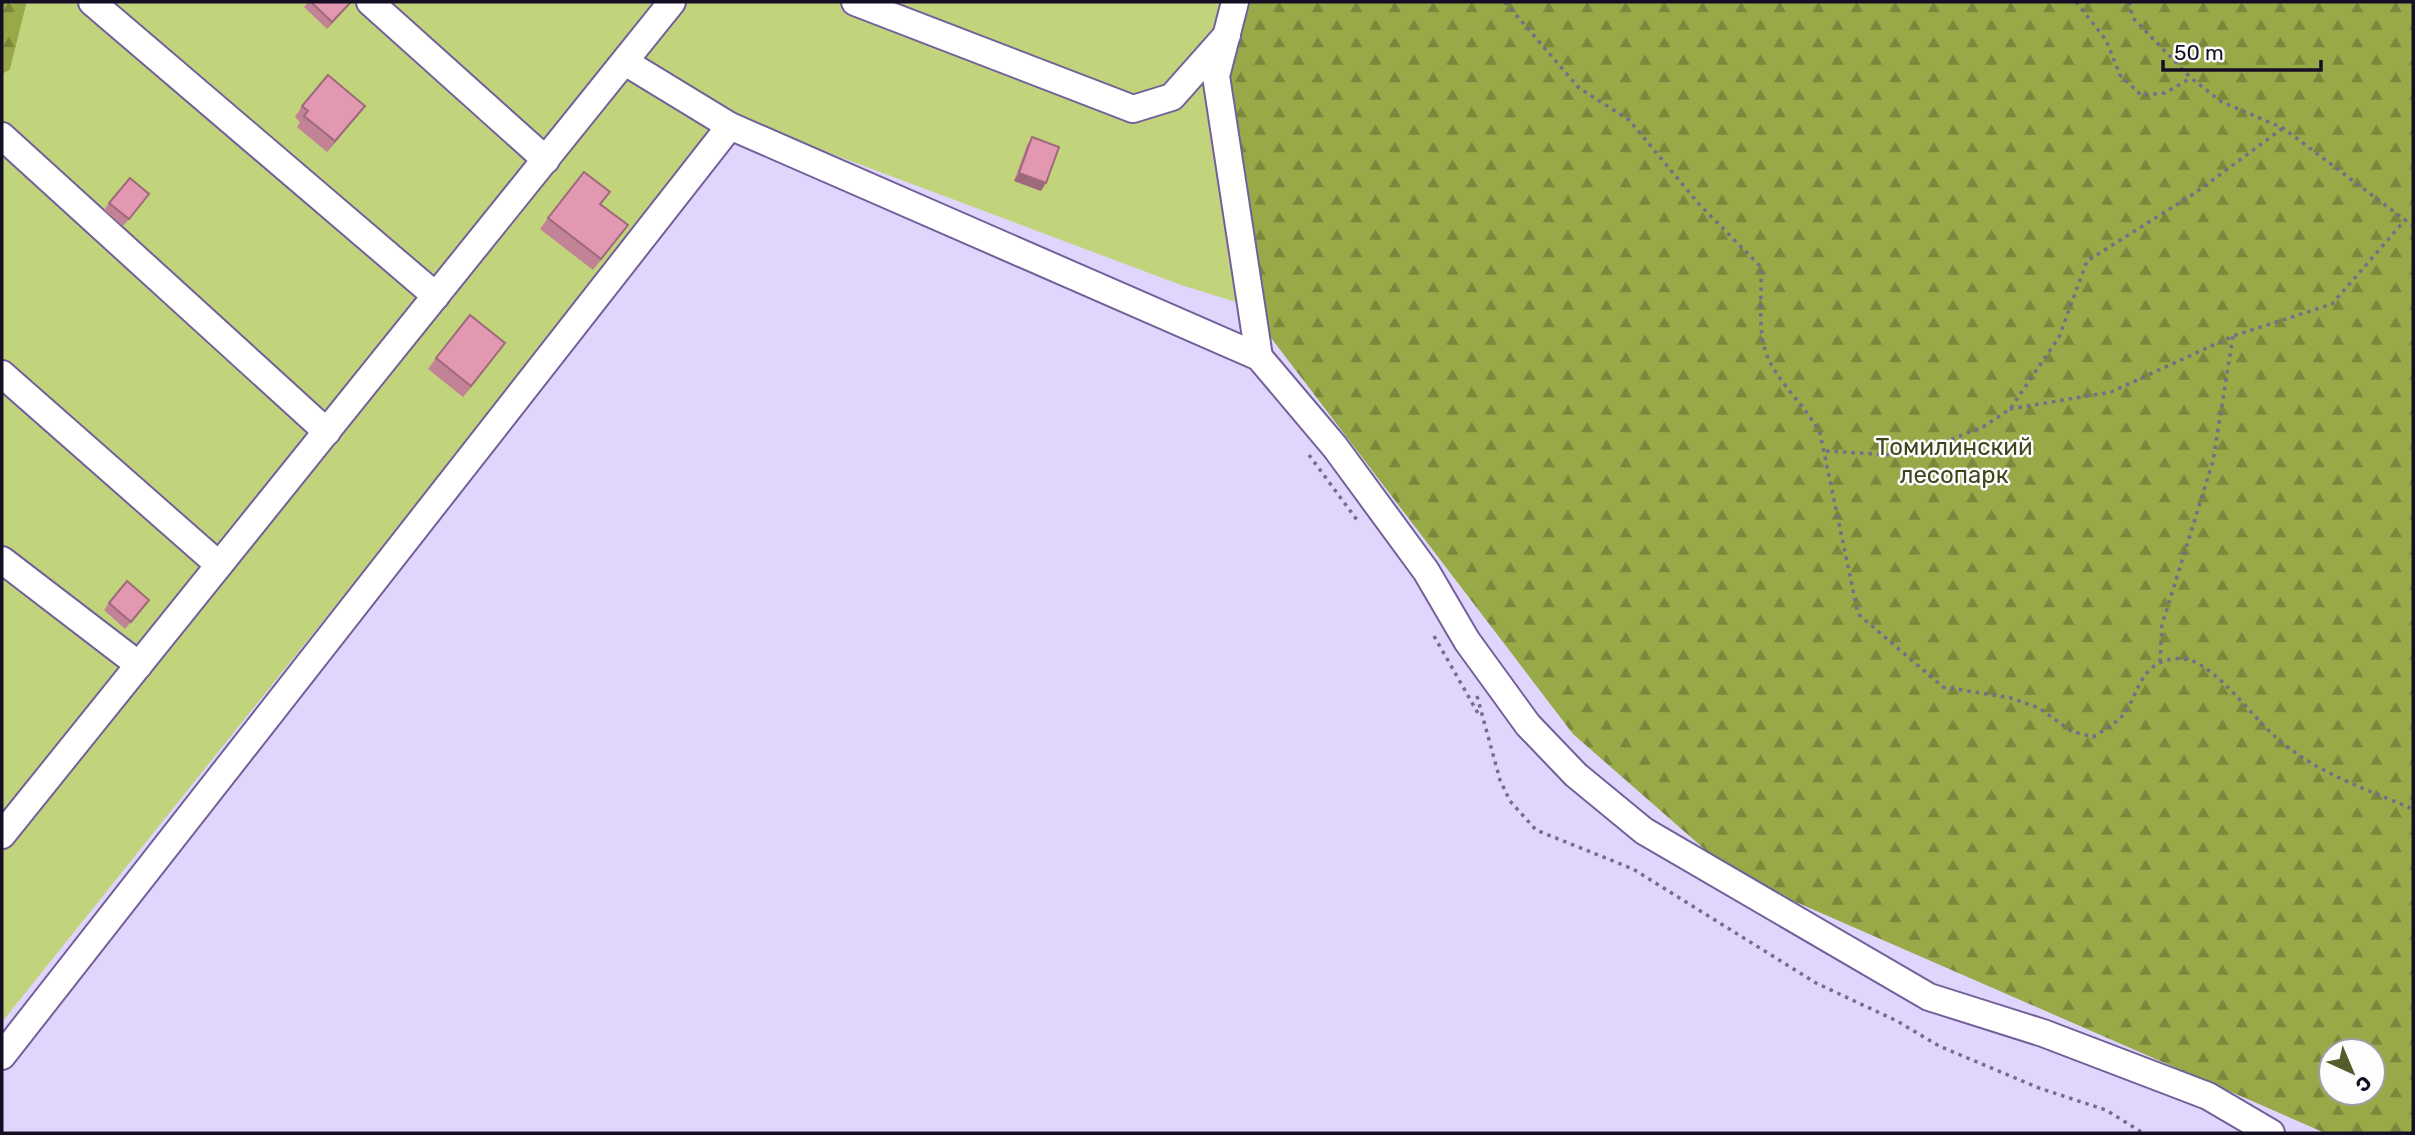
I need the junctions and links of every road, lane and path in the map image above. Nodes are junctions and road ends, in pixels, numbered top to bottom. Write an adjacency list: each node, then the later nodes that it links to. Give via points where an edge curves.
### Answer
1 (92, 2): 18 (street)
2 (370, 2): 15 (street)
3 (672, 2): 10 (street)
4 (855, 2): 9 (street, via 1133,109 1172,97)
5 (1236, 2): 9 (street)
6 (1505, 2): 25 (path, via 1579,88 1629,120 1698,203 1761,267 1765,349 1777,372 1810,412)
7 (2076, 2): 11 (path, via 2106,40 2120,75 2141,95 2165,93)
8 (2129, 2): 11 (path, via 2133,18)
9 (1227, 35): 20 (street, via 1216,76)
10 (625, 62): 12 (street); 15 (street)
11 (2191, 78): 13 (path, via 2222,102)
12 (730, 126): 20 (street); 36 (street)
13 (2283, 128): 16 (path); 22 (path, via 2195,193 2087,261 2059,337)
14 (2, 136): 23 (street)
15 (546, 160): 18 (street)
16 (2406, 219): 17 (path); 19 (path, via 2332,304)
17 (2413, 226)
18 (436, 296): 23 (street)
19 (2233, 336): 22 (path, via 2111,392); 30 (path, via 2213,461 2162,625)
20 (1259, 357): 38 (street, via 1335,447 1426,571 1467,642 1528,725 1576,775 1644,831 1929,997 2043,1033 2208,1096)
21 (2, 374): 28 (street)
22 (2010, 409): 25 (path, via 1983,427 1895,455)
23 (327, 432): 28 (street)
24 (1304, 445): 26 (path, via 1315,467)
25 (1826, 451): 30 (path, via 1858,614 1943,687 2011,698 2039,708 2071,731 2093,737 2126,712 2145,674)
26 (1363, 528)
27 (2, 560): 31 (street)
28 (219, 565): 31 (street)
29 (1431, 630): 33 (path)
30 (2160, 662): 34 (path, via 2184,658 2199,664 2293,751 2348,782)
31 (139, 665): 35 (street)
32 (1477, 694): 33 (path)
33 (1482, 720): 37 (path, via 1510,801 1536,830 1633,869 1816,983 1939,1046 2106,1110)
34 (2413, 809)
35 (3, 832)
36 (2, 1056)
37 (2143, 1133)
38 (2271, 1133)

